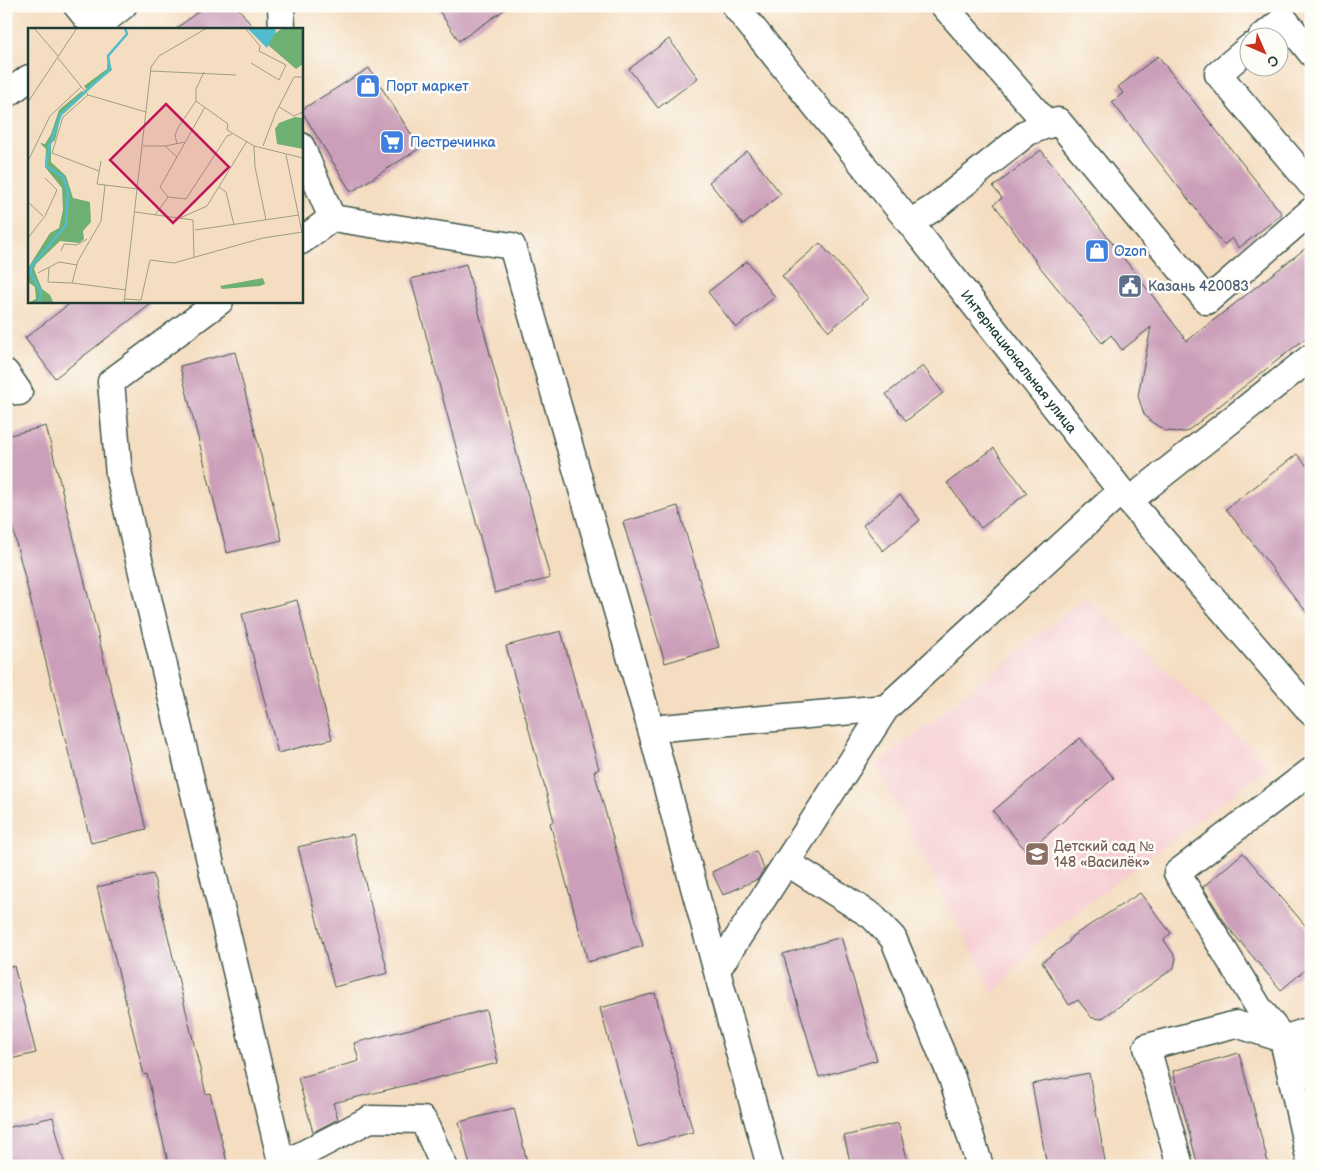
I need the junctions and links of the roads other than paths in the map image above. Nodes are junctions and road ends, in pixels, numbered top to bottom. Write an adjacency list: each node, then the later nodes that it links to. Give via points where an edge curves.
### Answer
1 (77, 6): 7 (street)
2 (123, 6): 7 (street)
3 (281, 6): 8 (street)
4 (735, 6): 19 (street, Интернациональная улица)
5 (944, 6): 14 (street)
6 (1285, 12): 9 (street); 10 (street)
7 (94, 28)
8 (282, 28)
9 (1270, 28)
10 (1311, 52)
11 (1240, 55): 16 (street, via 1218,74)
12 (28, 79): 13 (street)
13 (6, 95)
14 (1048, 125): 17 (street, via 1058,121 1206,301); 19 (street, via 1028,132 935,207)
15 (302, 148): 18 (street)
16 (1311, 184)
17 (1311, 211)
18 (332, 218): 20 (street); 26 (street, via 512,246)
19 (910, 223): 23 (street, Интернациональная улица)
20 (302, 240)
21 (219, 302): 33 (street, via 111,382 119,475)
22 (1311, 357): 23 (street)
23 (1125, 496): 24 (street); 25 (street, Интернациональная улица)
24 (886, 708): 26 (street); 28 (street)
25 (1311, 712)
26 (651, 729): 29 (street)
27 (1311, 771): 31 (street, via 1177,872 1259,1008)
28 (786, 862): 29 (street); 36 (street, via 872,916 893,938 952,1078)
29 (717, 970): 35 (street)
30 (1311, 1030): 31 (street)
31 (1283, 1039): 32 (street); 37 (street, via 1236,1024 1147,1047); 38 (street)
32 (1311, 1074)
33 (282, 1165): 34 (street, via 370,1119 423,1120)
34 (444, 1166)
35 (770, 1166)
36 (980, 1166)
37 (1180, 1166)
38 (1311, 1166)

